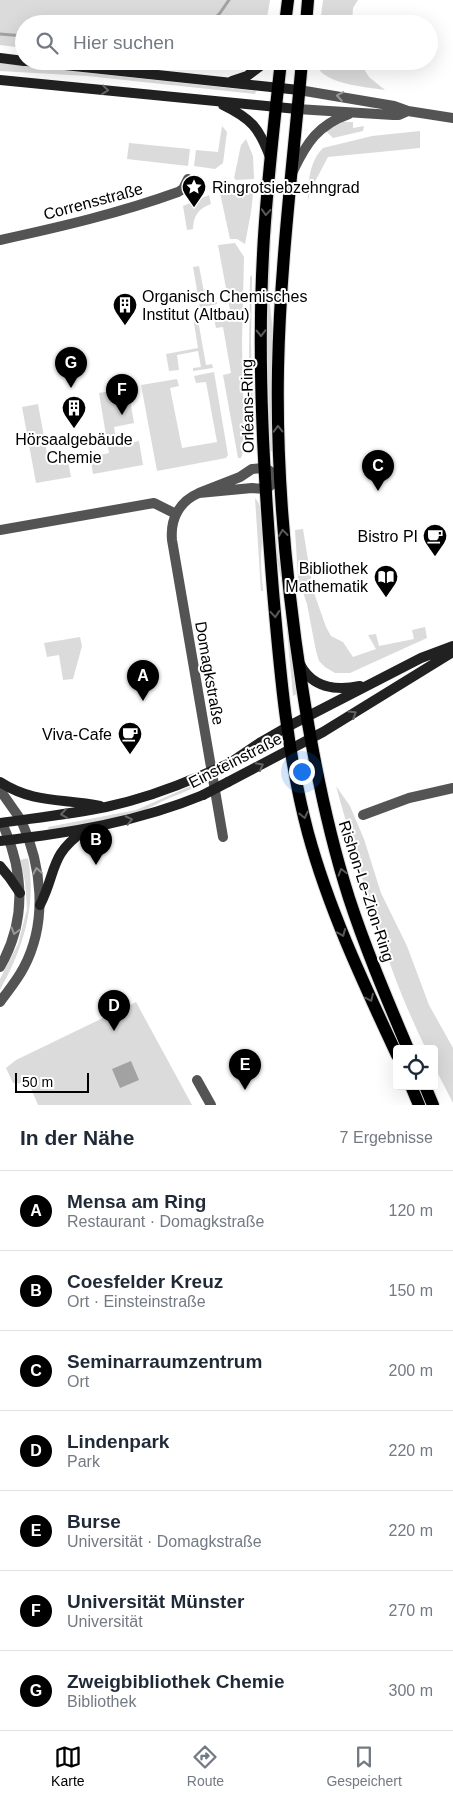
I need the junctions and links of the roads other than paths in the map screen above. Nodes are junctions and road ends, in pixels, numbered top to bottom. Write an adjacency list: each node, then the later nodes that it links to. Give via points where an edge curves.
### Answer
1 (288, 0): 3 (main road)
2 (308, 0): 4 (main road)
3 (286, 15)
4 (307, 15)
5 (0, 58): 6 (main road)
6 (15, 60)
7 (107, 70): 12 (main road)
8 (255, 70): 12 (main road)
9 (280, 70): 13 (main road, Orléans-Ring)
10 (301, 70): 14 (main road, Orléans-Ring)
11 (0, 80): 15 (main road, one-way to 15)
12 (226, 83): 13 (main road)
13 (278, 88): 14 (main road); 16 (main road, Orléans-Ring)
14 (299, 90): 17 (main road, Orléans-Ring); 18 (street, one-way to 14)
15 (216, 101): 16 (main road); 21 (main road, via 248,119 260,134)
16 (275, 108): 17 (main road); 21 (main road, Orléans-Ring)
17 (297, 109): 19 (street); 22 (main road, Orléans-Ring)
18 (408, 111): 19 (street, via 400,115); 20 (street)
19 (352, 113): 22 (street, via 333,120 316,134)
20 (453, 118)
21 (270, 157): 25 (main road, Orléans-Ring, one-way to 25, via 261,315)
22 (291, 176): 26 (main road, Orléans-Ring, one-way to 22, via 279,341)
23 (188, 179): 24 (street, Corrensstraße, via 178,192 130,208)
24 (0, 240)
25 (265, 468): 26 (street); 27 (main road, Orléans-Ring); 28 (street, via 252,469)
26 (280, 478): 27 (street); 33 (main road, Orléans-Ring, one-way to 26)
27 (266, 489): 28 (street); 36 (main road, Orléans-Ring, one-way to 36)
28 (200, 493): 29 (street, via 188,499)
29 (176, 514): 30 (street, via 154,503); 47 (street, Domagkstraße, via 172,540)
30 (0, 530)
31 (453, 646): 34 (main road, Einsteinstraße)
32 (453, 652): 37 (main road, Einsteinstraße, one-way to 32)
33 (298, 660): 34 (main road, via 310,678 329,688 351,688); 35 (main road, Orléans-Ring)
34 (376, 682): 35 (main road, Einsteinstraße)
35 (307, 716): 36 (main road, Einsteinstraße); 37 (main road, Orléans-Ring)
36 (287, 727): 38 (main road, Orléans-Ring); 42 (main road, Einsteinstraße, bridge, via 230,763 146,797)
37 (311, 738): 38 (main road, Einsteinstraße); 55 (main road, Rishon-Le-Zion-Ring, one-way to 37, via 349,898 327,819)
38 (291, 749): 46 (main road, Einsteinstraße, one-way to 38, bridge, via 175,806); 56 (main road, Rishon-Le-Zion-Ring, one-way to 56, via 307,830 332,907)
39 (0, 782): 42 (main road, via 29,796)
40 (453, 788): 43 (street, via 409,798)
41 (0, 790): 44 (street)
42 (106, 807): 44 (main road, Einsteinstraße, one-way to 44)
43 (363, 815)
44 (21, 820): 45 (main road, Einsteinstraße); 48 (street)
45 (1, 822): 49 (street)
46 (86, 829): 48 (main road, Einsteinstraße); 52 (main road, via 59,854)
47 (223, 837)
48 (29, 838): 49 (main road, Einsteinstraße); 52 (street, one-way to 48, via 38,875)
49 (5, 841): 51 (street, via 16,867)
50 (0, 866): 51 (main road)
51 (20, 893): 53 (street, one-way to 53, via 16,929)
52 (40, 905): 54 (street, via 29,956)
53 (0, 967)
54 (0, 1002)
55 (406, 1045)
56 (393, 1047)
57 (197, 1080): 60 (street)
58 (413, 1090): 61 (main road)
59 (427, 1090): 62 (main road)
60 (211, 1105)
61 (420, 1105)
62 (433, 1105)

